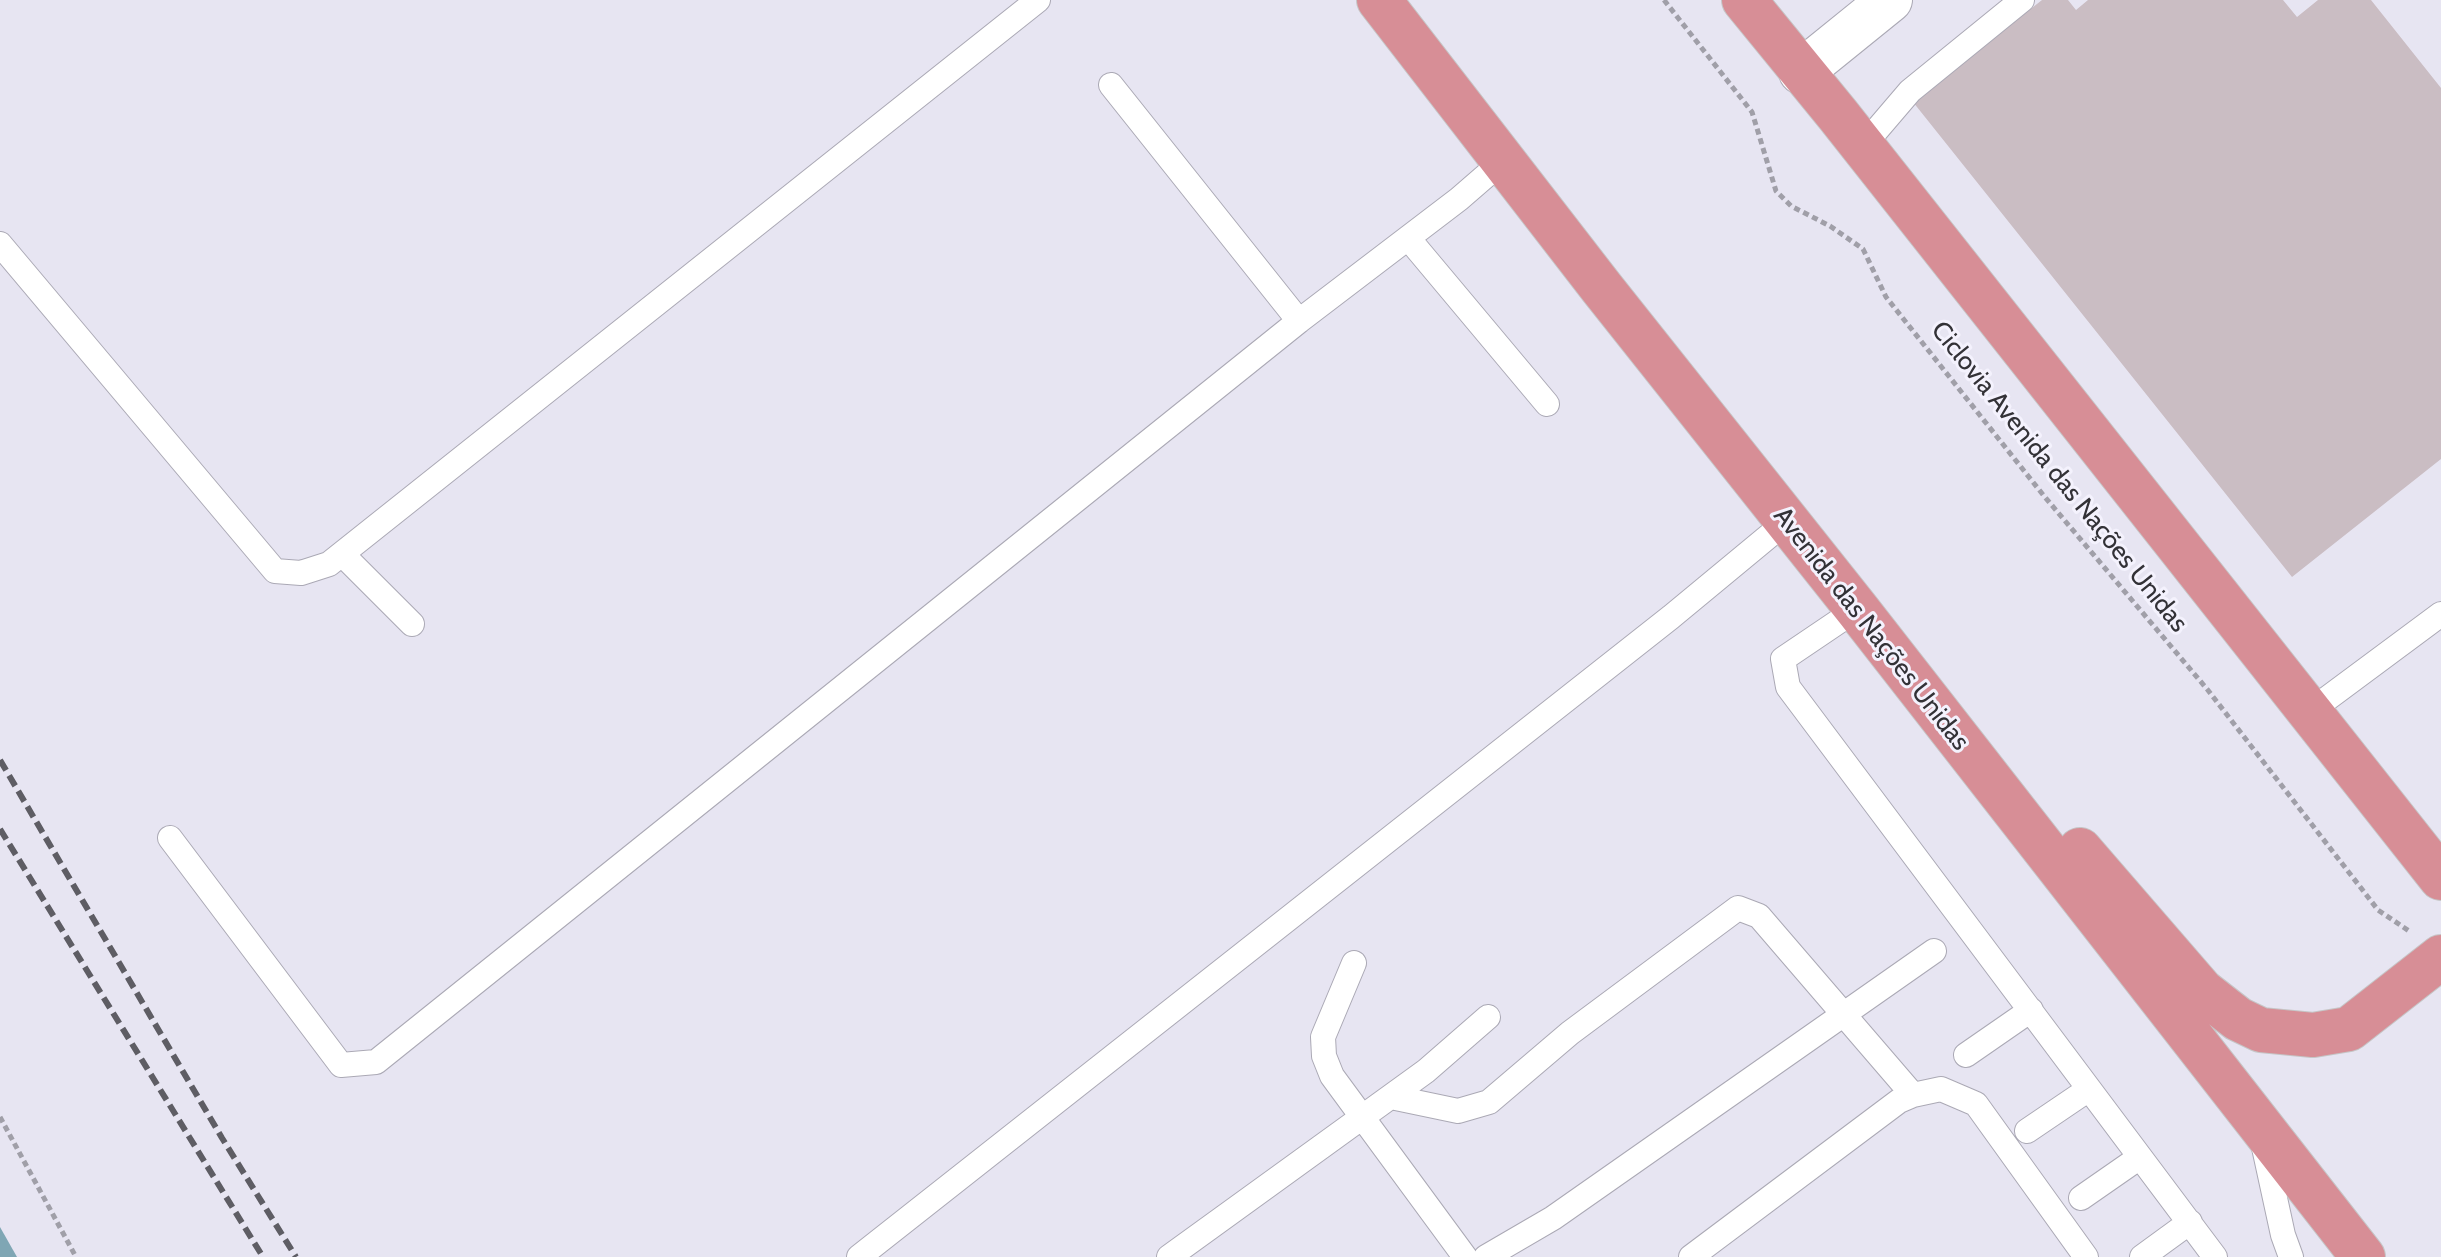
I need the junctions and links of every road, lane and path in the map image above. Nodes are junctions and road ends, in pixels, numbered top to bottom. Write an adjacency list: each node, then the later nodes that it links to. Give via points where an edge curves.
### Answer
1 (1038, 0): 16 (lane)
2 (1379, 0): 10 (highway, Avenida das Nações Unidas)
3 (1664, 0): 25 (path, Ciclovia Avenida das Nações Unidas, via 1752,112 1776,191 1791,206 1863,249 1886,297 2207,689 2378,910 2413,934)
4 (1744, 0): 7 (highway)
5 (1890, 0): 7 (street)
6 (2022, 0): 9 (lane, via 1910,91)
7 (1801, 72): 9 (highway)
8 (1111, 85): 13 (lane)
9 (1863, 146): 20 (highway)
10 (1504, 160): 11 (lane); 15 (highway, Avenida das Nações Unidas)
11 (1408, 238): 13 (lane); 14 (lane)
12 (0, 244): 16 (lane, via 275,571 301,573)
13 (1299, 321): 22 (lane, via 376,1062 341,1065)
14 (1547, 404)
15 (1787, 521): 17 (highway, Avenida das Nações Unidas); 42 (lane)
16 (342, 554): 19 (lane)
17 (1857, 609): 21 (highway, Avenida das Nações Unidas); 27 (lane, via 1783,659 1788,687)
18 (2441, 614): 20 (lane)
19 (412, 624)
20 (2309, 712): 23 (highway)
21 (1979, 766): 25 (highway, via 2023,784 2202,991 2261,1030 2313,1035 2349,1029); 36 (highway, Avenida das Nações Unidas)
22 (170, 838)
23 (2435, 857)
24 (1934, 951): 28 (lane)
25 (2437, 960)
26 (1354, 963): 35 (lane, via 1323,1037 1332,1076)
27 (2031, 1010): 30 (lane); 31 (lane)
28 (1845, 1016): 32 (lane); 33 (lane, via 1759,916 1738,908 1570,1033 1489,1102 1458,1111); 45 (lane, via 1553,1218)
29 (1488, 1017): 33 (lane)
30 (1966, 1055)
31 (2089, 1089): 37 (lane); 38 (lane)
32 (1913, 1095): 46 (lane); 47 (lane, via 1941,1089 1976,1104)
33 (1391, 1097): 35 (lane)
34 (0, 1117): 41 (path)
35 (1361, 1118): 43 (lane); 44 (lane)
36 (2259, 1125): 50 (lane); 51 (highway, Avenida das Nações Unidas)
37 (2027, 1131)
38 (2140, 1157): 39 (lane); 40 (lane)
39 (2081, 1198)
40 (2190, 1222): 48 (lane); 49 (lane)
41 (76, 1257)
42 (859, 1257)
43 (1169, 1257)
44 (1465, 1257)
45 (1486, 1257)
46 (1691, 1257)
47 (2086, 1257)
48 (2142, 1257)
49 (2215, 1257)
50 (2291, 1257)
51 (2363, 1257)

